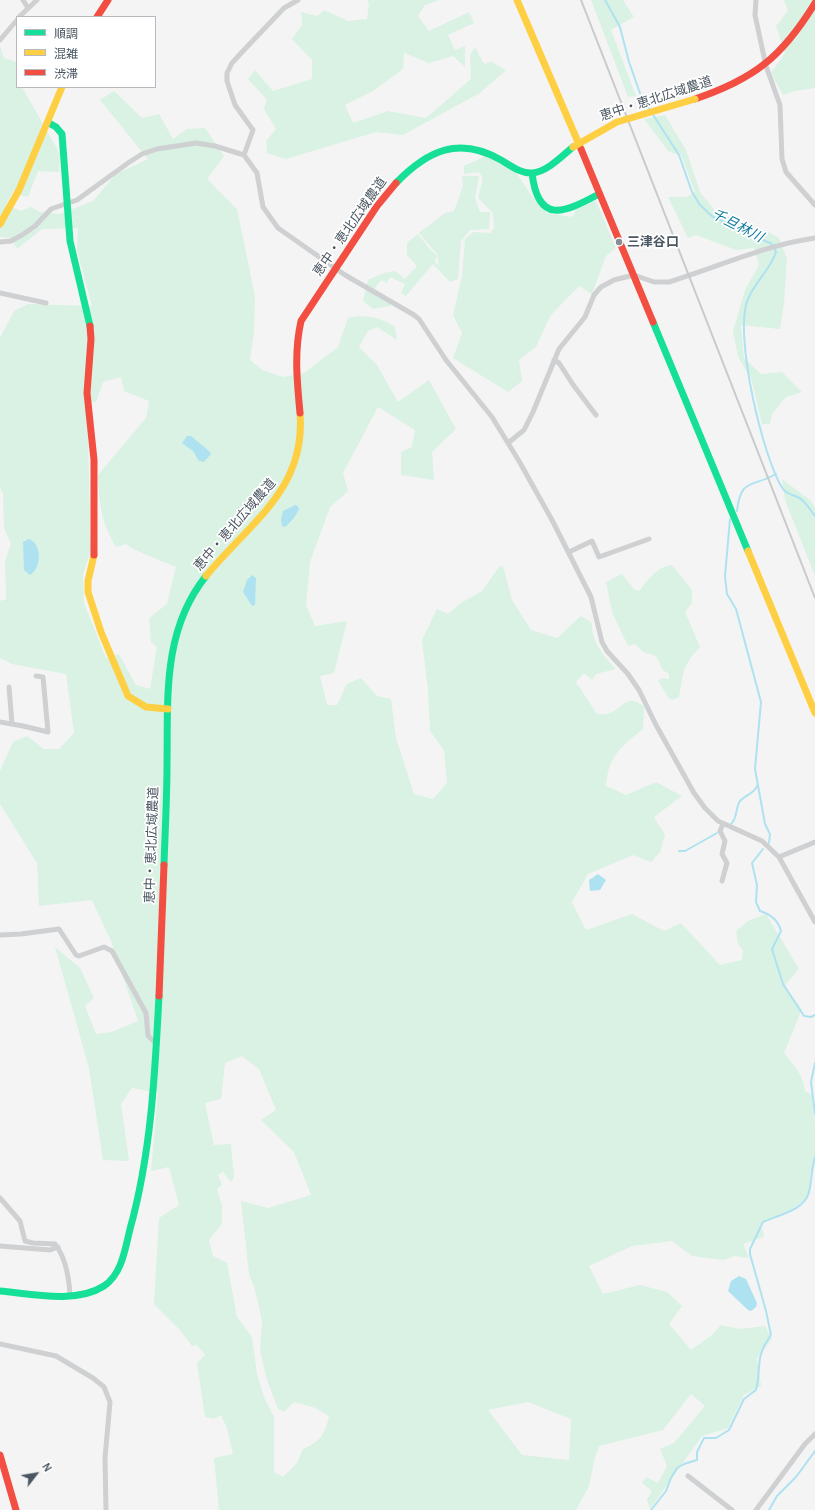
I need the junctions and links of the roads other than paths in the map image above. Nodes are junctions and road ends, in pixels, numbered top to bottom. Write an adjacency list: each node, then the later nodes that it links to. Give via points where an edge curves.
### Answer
1 (23, 0): 8 (street)
2 (37, 0): 8 (street)
3 (108, 0): 10 (street)
4 (298, 0): 16 (street, via 284,8 242,51 227,74 235,105 253,130)
5 (517, 0): 18 (street)
6 (756, 0): 13 (street, via 755,15)
7 (815, 3): 13 (street, 恵中・恵北広域農道, via 788,45)
8 (28, 8): 9 (street)
9 (20, 16)
10 (98, 16)
11 (16, 21): 12 (street)
12 (0, 40)
13 (766, 66): 17 (street, 恵中・恵北広域農道, bridge, via 737,84 602,129); 20 (street, via 780,105 782,159 786,172)
14 (62, 88): 15 (street)
15 (48, 123): 19 (street, via 62,134); 21 (street, via 19,190)
16 (244, 155): 19 (street, via 196,143 156,149 133,160 91,192); 24 (street, via 257,173 261,203 270,218 286,234)
17 (532, 173): 18 (street, via 534,193 541,204 551,210 566,210); 24 (street, 恵中・恵北広域農道, via 490,152 475,148 456,147 435,154 414,166 395,183)
18 (599, 194): 25 (street)
19 (68, 203): 23 (street, via 51,209 22,235 11,241); 35 (street, via 70,241 90,324 91,339 87,393 94,460 95,550 88,592 101,632 128,696 146,707)
20 (815, 205)
21 (0, 224)
22 (815, 238): 25 (street, via 765,250 670,282 654,282)
23 (0, 242)
24 (337, 268): 30 (street, via 419,319 446,360 492,417); 35 (street, 恵中・恵北広域農道, via 306,312 296,340 295,366 301,444 296,462 283,489 216,564 190,600 173,645)
25 (634, 275): 28 (street, via 614,280 601,287 594,295 585,317 559,349); 36 (street)
26 (0, 293): 27 (street)
27 (46, 303)
28 (554, 360): 29 (street, via 559,363); 30 (street, via 524,430)
29 (596, 415)
30 (508, 443): 32 (street)
31 (649, 539): 32 (street, via 599,557 592,541)
32 (569, 552): 39 (street, via 591,597 602,642 607,651 636,686 694,793 712,817)
33 (36, 676): 38 (street, via 43,677 48,732)
34 (9, 687): 38 (street)
35 (168, 709): 45 (street, 恵中・恵北広域農道)
36 (815, 713)
37 (0, 722): 38 (street)
38 (12, 724)
39 (723, 824): 41 (street, via 762,841); 42 (street, via 720,831 724,841 722,854 727,863)
40 (815, 842): 41 (street)
41 (779, 857): 43 (street)
42 (722, 881)
43 (815, 922)
44 (0, 935): 45 (street, via 59,929 76,955 104,947 112,951 146,1013 148,1036)
45 (157, 1044): 50 (street, 恵中・恵北広域農道, via 145,1166 140,1195 121,1263 111,1280 100,1288 89,1293)
46 (0, 1198): 48 (street, via 20,1221 25,1241 55,1244)
47 (0, 1246): 48 (street, via 50,1250)
48 (58, 1247): 50 (street, via 66,1264)
49 (0, 1291): 50 (street, 恵中・恵北広域農道)
50 (70, 1295)
51 (0, 1344): 56 (street, via 60,1358 93,1378 104,1388 110,1402 105,1458)
52 (815, 1434): 58 (street)
53 (0, 1455): 55 (street)
54 (688, 1476): 57 (street)
55 (16, 1510)
56 (106, 1510)
57 (732, 1510)
58 (756, 1510)

